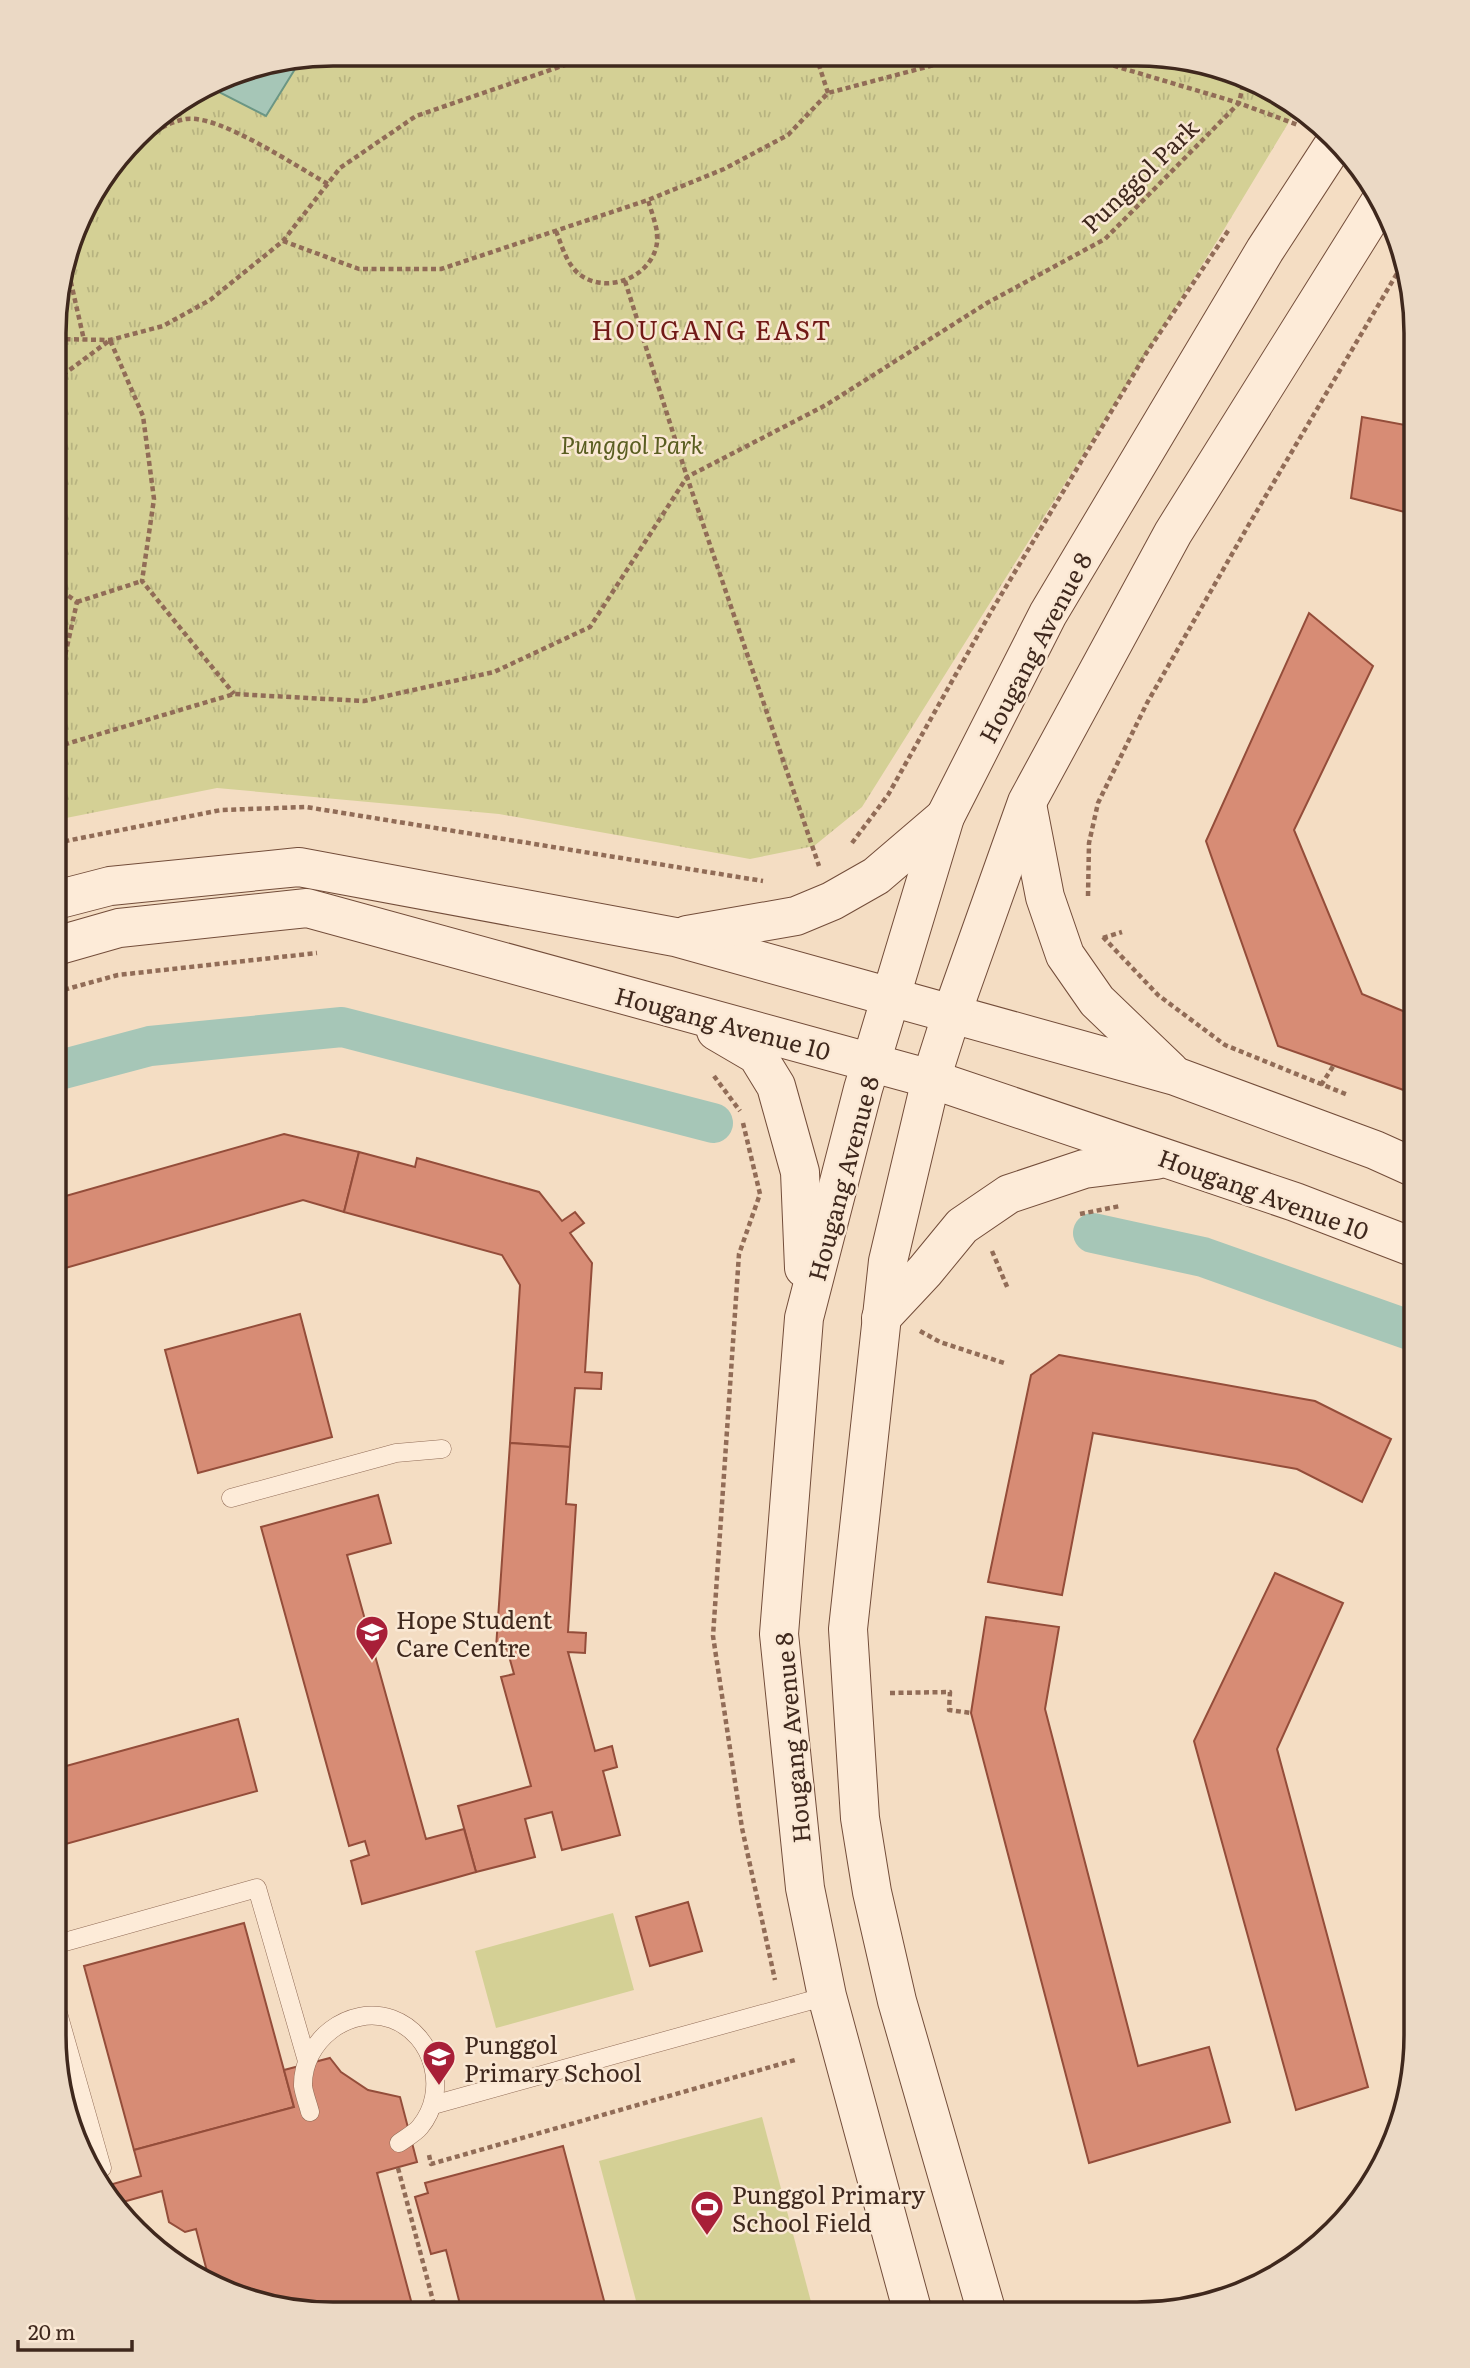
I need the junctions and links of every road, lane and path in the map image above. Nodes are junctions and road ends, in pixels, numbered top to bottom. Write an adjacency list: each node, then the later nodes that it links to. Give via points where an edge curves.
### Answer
1 (562, 66): 11 (path, via 416,116 340,168)
2 (819, 66): 6 (path)
3 (930, 66): 6 (path)
4 (1115, 66): 7 (path)
5 (1242, 89): 7 (path)
6 (828, 93): 12 (path, via 788,135 724,169)
7 (1239, 103): 9 (path, via 1298,125); 24 (path, Punggol Park, via 1105,239 987,303 826,405)
8 (170, 123): 11 (path, via 187,118 208,120)
9 (1290, 136)
10 (1330, 150): 32 (main road, Hougang Avenue 8, via 1265,250 1048,614)
11 (328, 184): 16 (path)
12 (648, 200): 15 (path); 18 (path, via 657,233 655,248 649,263)
13 (1374, 212): 31 (main road, via 1172,533)
14 (1230, 227): 34 (path, via 1147,352 999,598 888,795)
15 (556, 230): 16 (path, via 440,269 359,269); 18 (path, via 569,263 580,274 594,282)
16 (282, 241): 22 (path, via 210,300 163,326)
17 (1396, 275): 40 (path, via 1153,691 1104,790 1089,843)
18 (625, 281): 24 (path)
19 (71, 285): 21 (path)
20 (66, 339): 21 (path)
21 (84, 340): 22 (path)
22 (110, 340): 23 (path); 25 (path, via 142,416 154,499)
23 (66, 373)
24 (687, 477): 29 (path, Punggol Park, via 590,626 578,632 494,672 364,701); 36 (path)
25 (142, 581): 27 (path); 29 (path)
26 (66, 594): 27 (path)
27 (77, 602): 28 (path)
28 (66, 651)
29 (234, 694): 30 (path, Punggol Park)
30 (66, 744)
31 (1027, 802): 48 (main road); 52 (main road, via 1045,897 1065,956 1097,1001)
32 (945, 817): 42 (main road, via 876,876 832,901 796,916); 46 (main road, Hougang Avenue 8)
33 (66, 841): 38 (path, via 221,810 306,807)
34 (846, 850)
35 (830, 863): 36 (path)
36 (821, 870): 37 (path)
37 (810, 872)
38 (764, 881)
39 (66, 897): 42 (main road, via 110,886 299,867)
40 (1092, 908)
41 (1122, 932): 54 (path, via 1102,936 1158,995 1225,1045)
42 (675, 937): 46 (main road)
43 (66, 943): 47 (main road, Hougang Avenue 10, via 119,928 307,908)
44 (322, 952): 45 (path, via 118,975)
45 (66, 989)
46 (892, 996): 48 (main road); 49 (main road, Hougang Avenue 8)
47 (684, 1013): 49 (main road, Hougang Avenue 10); 63 (main road, via 757,1055 776,1086 800,1171)
48 (952, 1013): 52 (main road); 53 (main road)
49 (873, 1062): 53 (main road, Hougang Avenue 10); 63 (main road, Hougang Avenue 8)
50 (1334, 1065): 54 (path)
51 (708, 1069): 73 (path, via 739,1107 760,1194 739,1254 713,1636 742,1828)
52 (1175, 1076): 57 (main road)
53 (931, 1079): 56 (main road, Hougang Avenue 10); 64 (main road, via 888,1261)
54 (1321, 1085): 55 (path)
55 (1357, 1099)
56 (1168, 1159): 60 (main road, Hougang Avenue 10); 64 (main road, via 1084,1168 1009,1194 962,1226)
57 (1404, 1163)
58 (1121, 1206): 59 (path)
59 (1072, 1215)
60 (1404, 1244)
61 (994, 1256): 62 (path)
62 (1008, 1289)
63 (804, 1318): 72 (main road, Hougang Avenue 8, via 779,1634 805,1888)
64 (881, 1318): 85 (main road, via 848,1629 860,1818 897,2001)
65 (915, 1339): 66 (path, via 917,1329 940,1342)
66 (1004, 1363)
67 (442, 1449): 68 (lane, via 396,1453)
68 (232, 1498)
69 (884, 1693): 70 (path, via 950,1692 949,1710)
70 (971, 1713)
71 (66, 1942): 76 (lane, via 257,1888)
72 (827, 1996): 73 (lane); 84 (main road, Hougang Avenue 8)
73 (781, 2009): 77 (lane)
74 (67, 2043): 82 (lane)
75 (795, 2060): 80 (path, via 431,2164)
76 (307, 2061): 77 (lane, via 320,2038 341,2022 366,2016 392,2020 414,2033 430,2054 437,2079); 78 (lane, via 303,2086)
77 (433, 2105): 79 (lane, via 420,2127)
78 (310, 2112)
79 (399, 2143)
80 (426, 2145)
81 (398, 2167): 83 (path)
82 (102, 2168)
83 (433, 2302)
84 (910, 2302)
85 (984, 2302)

